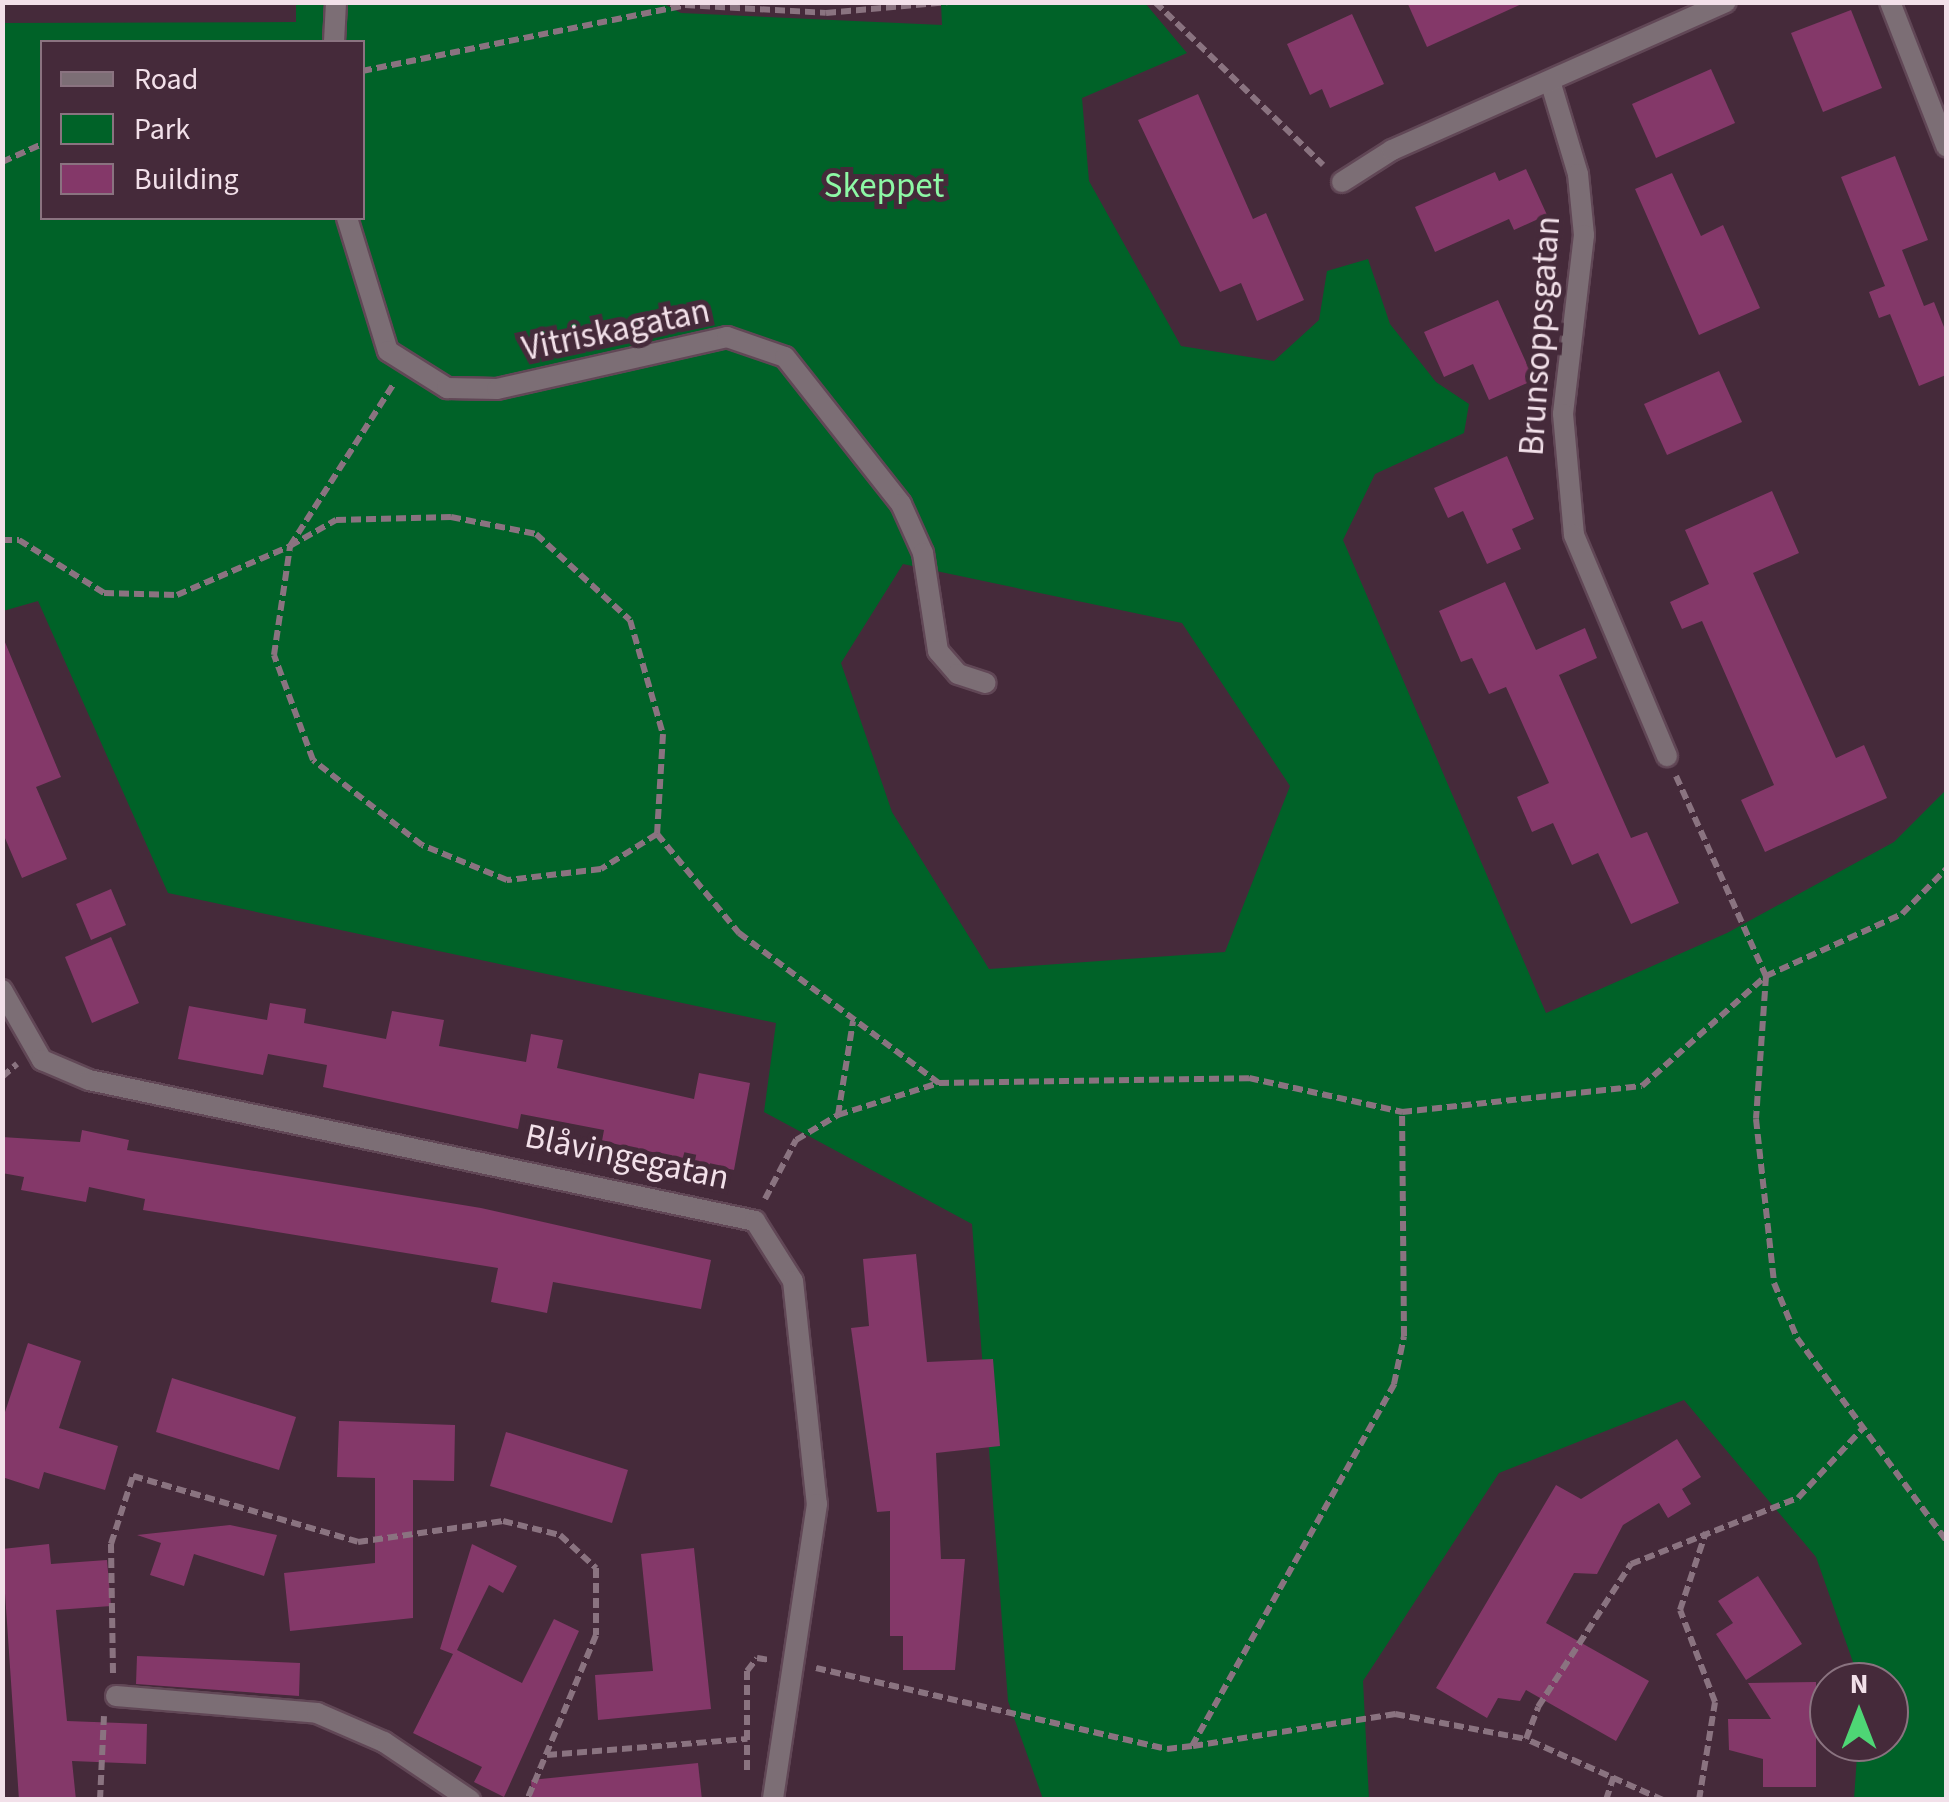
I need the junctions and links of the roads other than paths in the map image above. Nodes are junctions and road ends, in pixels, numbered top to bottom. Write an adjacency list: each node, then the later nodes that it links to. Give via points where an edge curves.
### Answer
1 (336, 2): 4 (street)
2 (1726, 2): 5 (street)
3 (1890, 2): 6 (street)
4 (334, 40)
5 (1551, 84): 7 (street, via 1392,150); 10 (street, Brunsoppsgatan, via 1578,174 1584,235 1563,414 1574,535)
6 (1946, 146)
7 (1342, 182)
8 (348, 220): 9 (street, Vitriskagatan, via 375,326 405,366 447,388 497,389 690,342 759,342 804,374 901,504 923,553 938,651 958,674)
9 (986, 683)
10 (1667, 756)
11 (2, 990): 14 (street, Blåvingegatan, via 42,1060 89,1080 755,1222 793,1281 817,1504)
12 (116, 1696): 13 (street, via 317,1713 384,1742)
13 (470, 1800)
14 (773, 1800)

